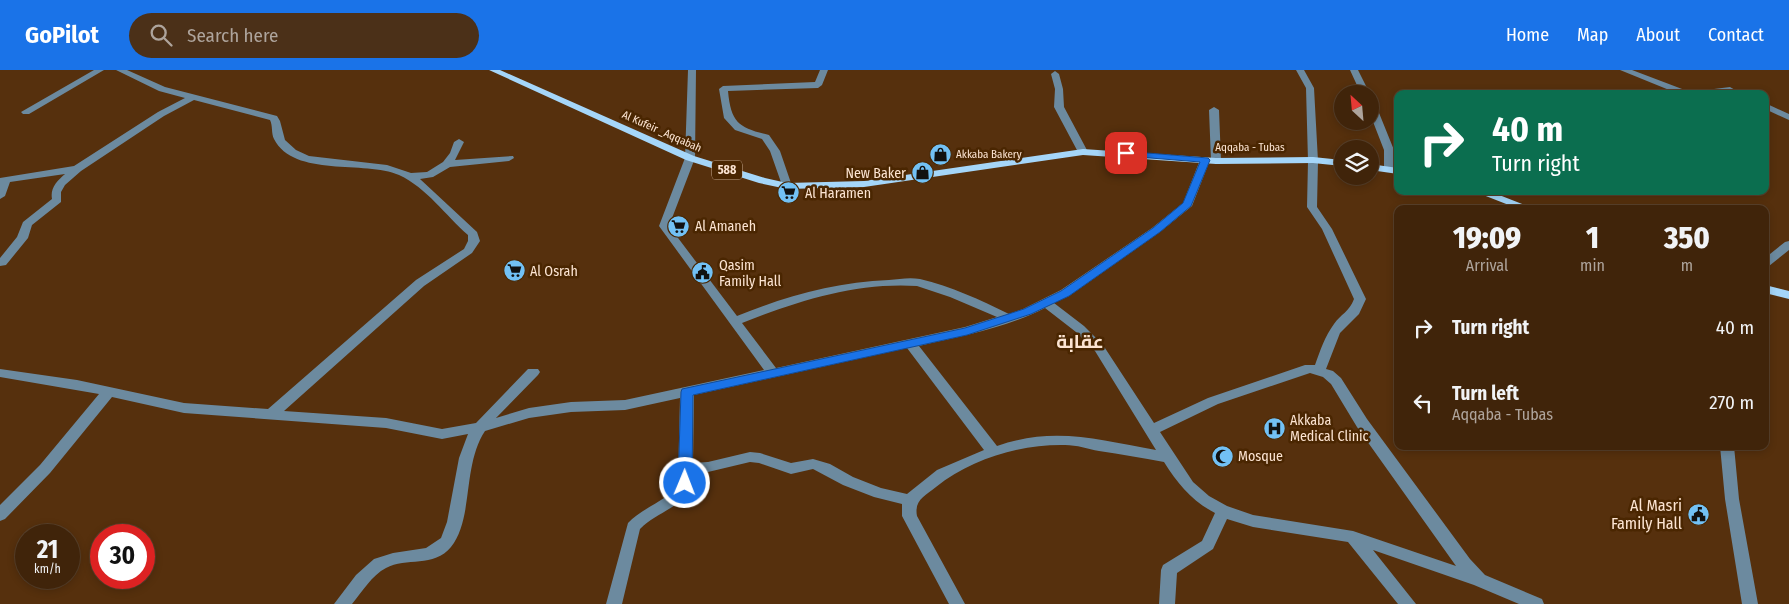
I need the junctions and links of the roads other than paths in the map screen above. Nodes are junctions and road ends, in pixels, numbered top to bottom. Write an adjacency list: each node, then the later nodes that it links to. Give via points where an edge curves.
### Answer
1 (100, 70): 15 (street)
2 (120, 70): 12 (street, via 162,89)
3 (493, 70): 21 (main road, Al Kufeir _Aqqabah / 588)
4 (692, 70): 21 (street)
5 (824, 70): 32 (street, via 818,85 722,89 729,121 740,131 766,137 775,151)
6 (1300, 70): 23 (street, via 1310,88)
7 (1354, 70): 10 (street)
8 (1624, 70): 11 (street)
9 (1055, 74): 19 (street, via 1059,107)
10 (1362, 85)
11 (1679, 90)
12 (192, 97): 28 (street); 30 (street, via 274,118 277,121 276,134 283,144 305,157 382,166)
13 (1769, 108): 16 (street)
14 (1214, 110): 22 (street)
15 (26, 112)
16 (1789, 117)
17 (1379, 125): 29 (street)
18 (459, 142): 25 (street)
19 (1083, 152): 22 (main road, Aqqaba - Tubas / 588); 26 (main road, Aqqaba - Tubas / 588)
20 (509, 158): 25 (street)
21 (690, 158): 32 (main road, Al Kufeir _Aqqabah / 588); 43 (street, via 664,226)
22 (1210, 160): 23 (main road, Aqqaba - Tubas / 588); 41 (street, via 1188,204 1156,230)
23 (1313, 160): 24 (main road, Aqqaba - Tubas / 588); 45 (street, via 1312,207 1327,229 1360,299 1355,311 1334,333)
24 (1334, 162)
25 (447, 164): 30 (street, via 429,175)
26 (978, 166): 32 (main road, Al Kufeir _Aqqabah / 588, via 864,184)
27 (1379, 168): 29 (main road)
28 (77, 169): 31 (street); 38 (street, via 61,183 56,192 57,200 27,224 22,238)
29 (1393, 170)
30 (411, 176): 51 (street, via 473,234 474,244 420,283)
31 (3, 181): 34 (street)
32 (787, 186)
33 (1490, 195): 35 (main road)
34 (0, 196)
35 (1518, 205)
36 (1789, 244): 37 (street)
37 (1769, 261)
38 (2, 263)
39 (1769, 290): 40 (main road)
40 (1789, 295)
41 (1046, 303): 42 (street); 53 (street, via 1099,348)
42 (1008, 318): 43 (street, via 967,299 918,283 868,283 800,297); 44 (street)
43 (735, 321): 48 (street)
44 (910, 343): 48 (street); 55 (street)
45 (1319, 370): 53 (street, via 1310,368 1213,401); 62 (street, via 1336,381 1362,423 1464,564)
46 (533, 372): 52 (street)
47 (0, 373): 50 (street)
48 (774, 374): 49 (street)
49 (687, 392): 52 (street, via 625,405 528,413); 57 (street)
50 (108, 393): 51 (street, via 184,408); 60 (street, via 45,469)
51 (271, 414): 52 (street, via 386,423 442,434)
52 (481, 427): 63 (street, via 468,447 453,527 445,544 428,554 384,562 364,577)
53 (1151, 430): 56 (street)
54 (1727, 450): 69 (street, via 1732,499)
55 (994, 452): 56 (street, via 1034,441 1067,440); 58 (street, via 942,474)
56 (1168, 457): 59 (street, via 1189,487)
57 (685, 469): 58 (street, via 708,467 750,456 791,469 813,464 879,493); 64 (street, via 685,483 676,498 633,527)
58 (911, 501): 65 (street, via 908,507 910,516)
59 (1223, 512): 61 (street); 66 (street, via 1208,545 1169,570)
60 (0, 516)
61 (1353, 537): 62 (street); 67 (street)
62 (1480, 580): 68 (street)
63 (342, 604)
64 (614, 604)
65 (957, 604)
66 (1167, 604)
67 (1408, 604)
68 (1536, 604)
69 (1750, 604)

